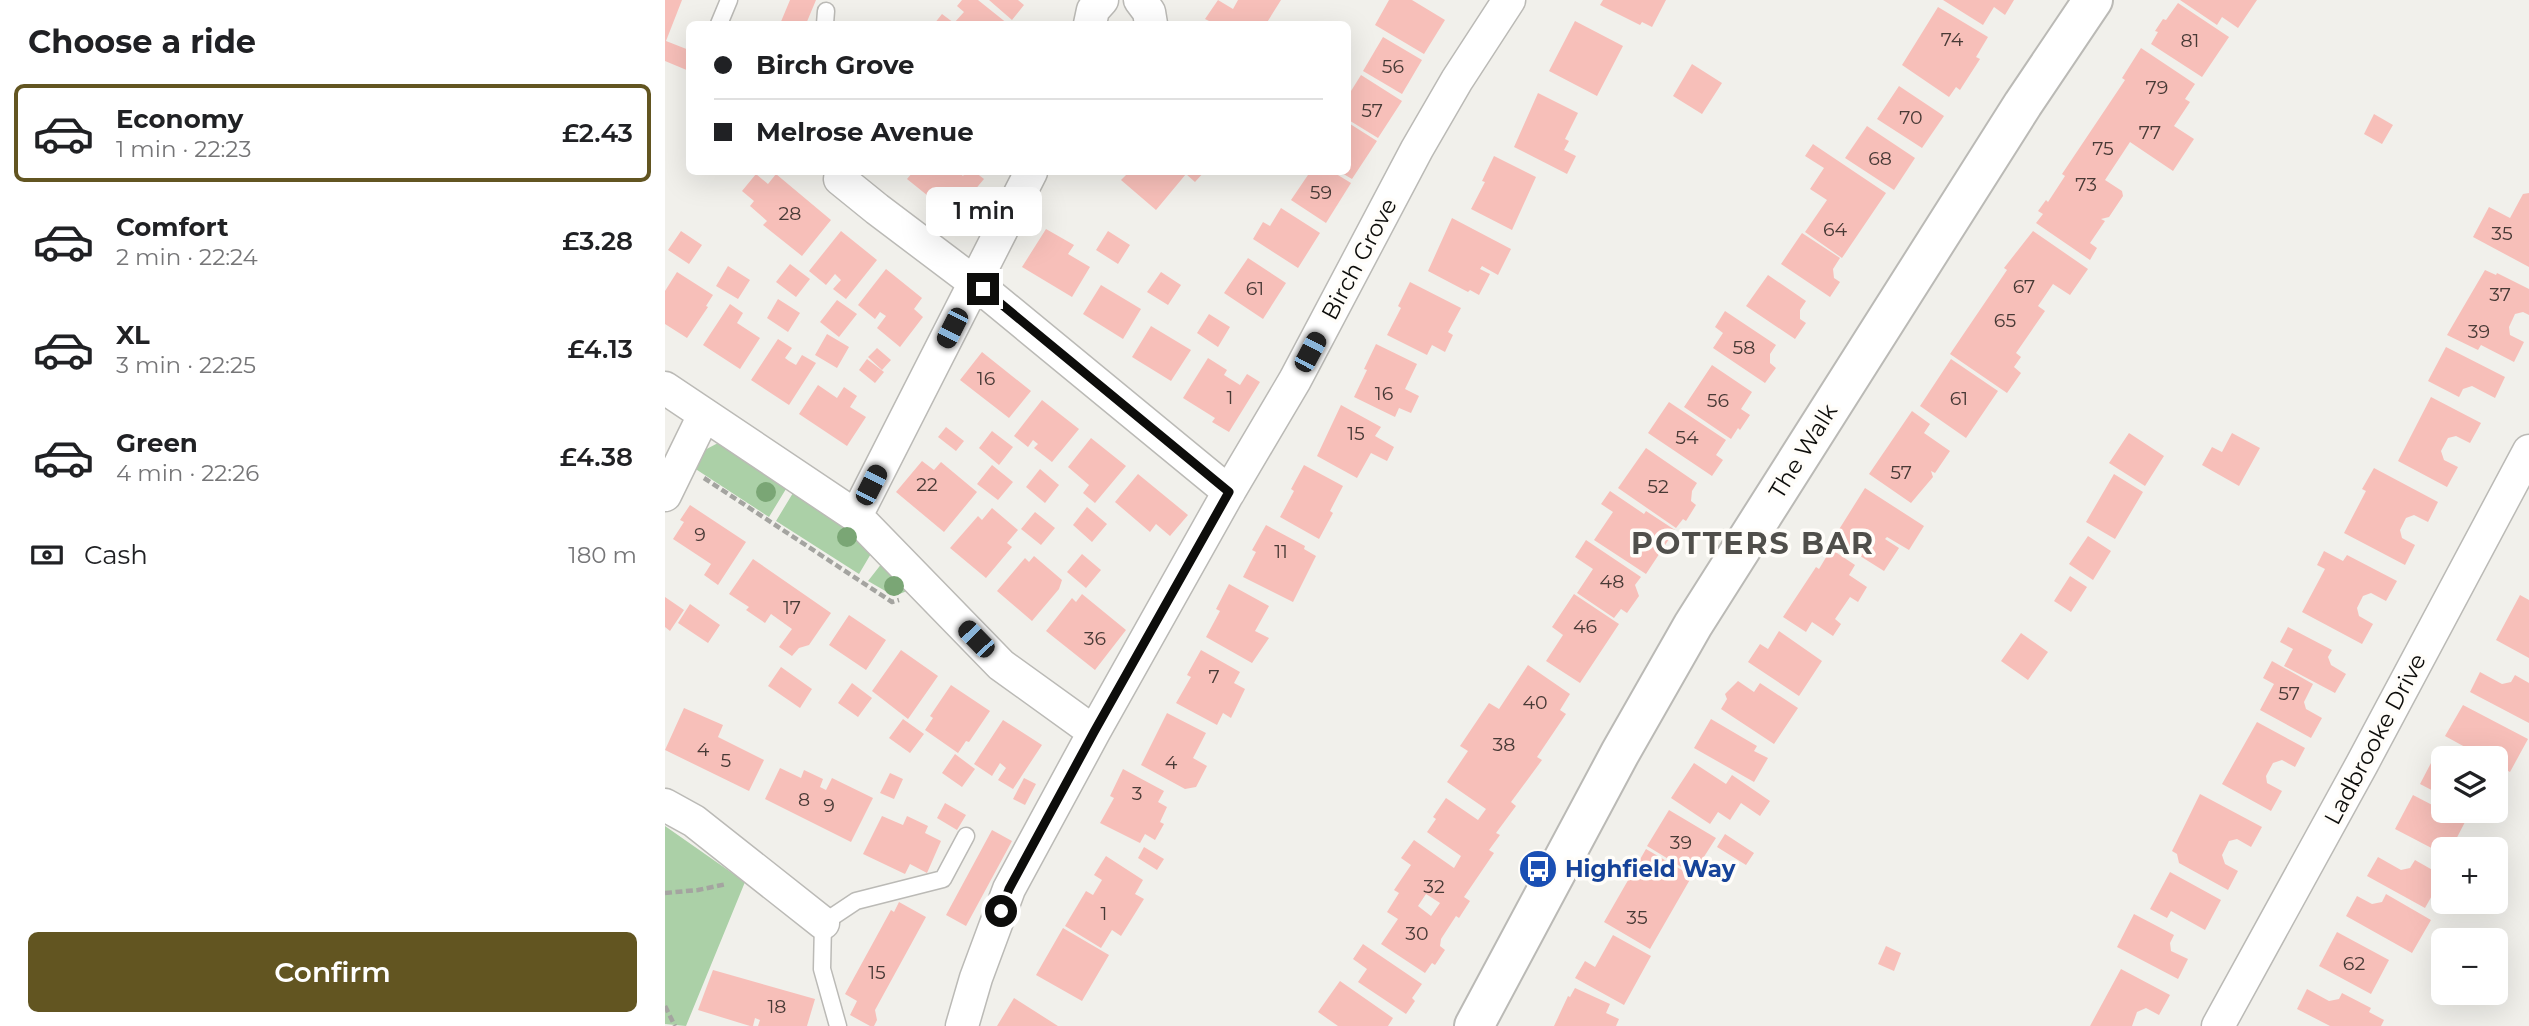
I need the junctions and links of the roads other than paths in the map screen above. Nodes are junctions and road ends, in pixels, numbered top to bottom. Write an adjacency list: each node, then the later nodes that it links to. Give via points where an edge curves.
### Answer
1 (729, 0): 6 (lane)
2 (1102, 0): 7 (street)
3 (1140, 0): 8 (street)
4 (1509, 0): 15 (street, Birch Grove, via 1417,149 1299,373)
5 (2093, 0): 24 (street, The Walk, via 1693,625)
6 (720, 21)
7 (1091, 21)
8 (1150, 21)
9 (840, 175): 11 (street)
10 (1029, 175): 11 (street)
11 (975, 283): 15 (street); 17 (street)
12 (665, 388): 13 (street)
13 (703, 415): 16 (street); 17 (street)
14 (2529, 451): 25 (street, Ladbrooke Drive)
15 (1229, 492): 18 (street, Birch Grove)
16 (665, 495)
17 (856, 516): 18 (street, via 1001,665)
18 (1094, 732): 23 (street, Birch Grove, via 1009,889)
19 (665, 805): 21 (street, via 695,821)
20 (966, 836): 21 (lane, via 943,879 856,901)
21 (823, 923): 22 (lane, via 822,969)
22 (838, 1026)
23 (962, 1026)
24 (1474, 1026)
25 (2218, 1026)

